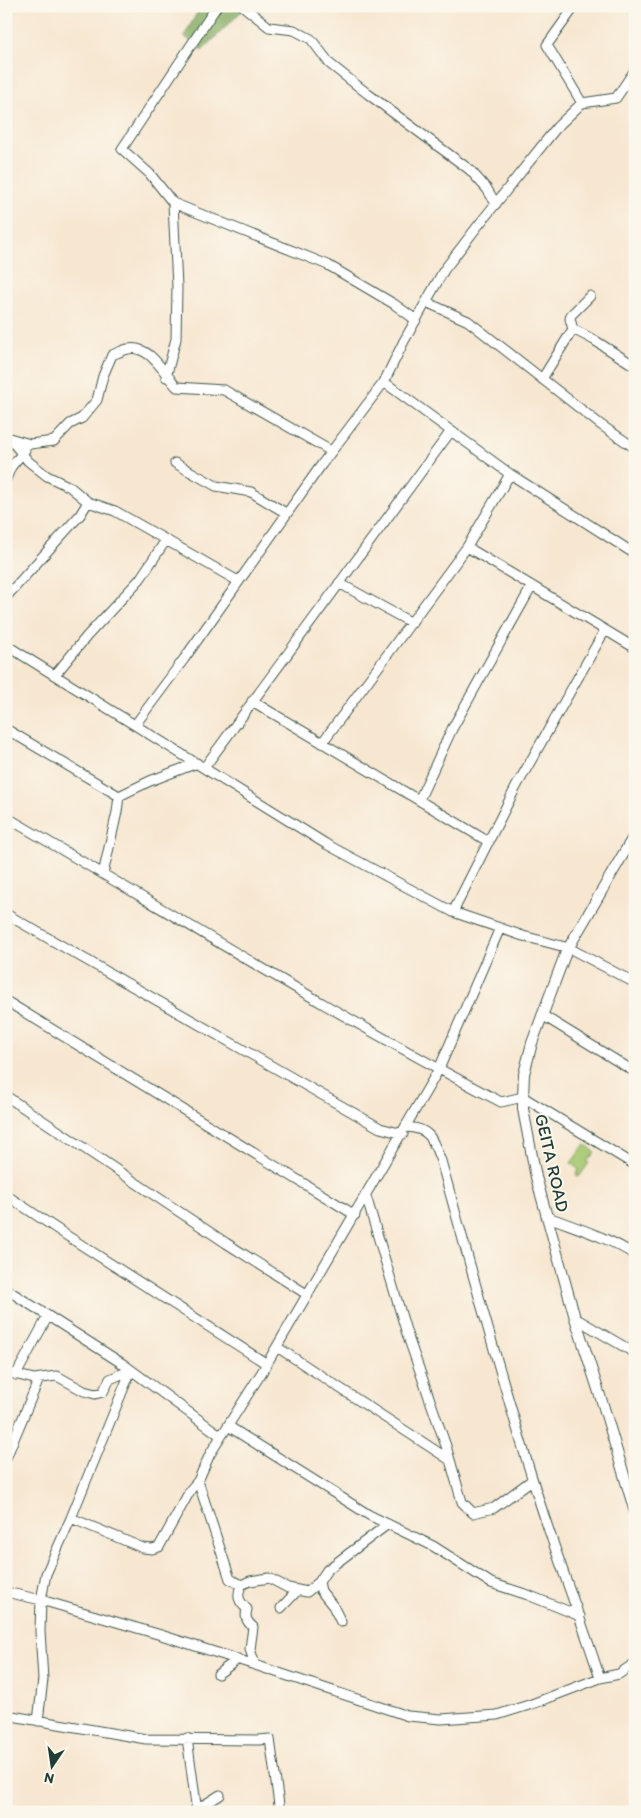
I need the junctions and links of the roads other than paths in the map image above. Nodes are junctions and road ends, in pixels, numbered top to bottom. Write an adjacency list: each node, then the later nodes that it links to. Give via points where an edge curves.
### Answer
1 (217, 6): 6 (street, via 122,149 150,174)
2 (243, 6): 7 (street, via 269,27 294,30 311,39 330,64 470,170)
3 (576, 6): 5 (street, via 547,45)
4 (635, 70): 5 (street, via 616,98)
5 (582, 103): 7 (street, via 558,127)
6 (173, 203): 10 (street, via 328,265); 13 (street, via 176,339)
7 (496, 204): 9 (street, via 444,270)
8 (590, 296): 11 (street, via 571,315)
9 (426, 302): 10 (street); 14 (street, via 468,321)
10 (416, 320): 15 (street)
11 (573, 329): 12 (street); 14 (street)
12 (635, 366)
13 (166, 376): 18 (street, via 155,359 143,350 129,348 112,355 97,400 82,418 70,424 54,441); 20 (street, via 177,387 224,390)
14 (542, 379): 19 (street)
15 (384, 382): 16 (street); 20 (street)
16 (451, 431): 23 (street); 31 (street)
17 (8, 437): 18 (street); 21 (street)
18 (30, 444): 21 (street)
19 (635, 448)
20 (332, 451): 26 (street)
21 (22, 452): 24 (street); 25 (street, via 47,476 70,487)
22 (175, 463): 26 (street, via 216,486 250,492)
23 (510, 474): 28 (street); 29 (street)
24 (6, 479)
25 (88, 502): 27 (street, via 115,511); 33 (street, via 63,535)
26 (286, 513): 30 (street)
27 (166, 540): 30 (street); 38 (street, via 140,579)
28 (467, 547): 32 (street); 34 (street)
29 (635, 554)
30 (238, 581): 40 (street)
31 (339, 583): 34 (street); 39 (street)
32 (532, 586): 35 (street); 45 (street, via 452,729)
33 (6, 597)
34 (412, 623): 42 (street)
35 (605, 630): 37 (street); 48 (street)
36 (6, 644): 38 (street)
37 (635, 648)
38 (55, 675): 40 (street)
39 (252, 701): 42 (street); 43 (street)
40 (134, 725): 43 (street)
41 (6, 729): 44 (street)
42 (322, 743): 45 (street)
43 (200, 766): 44 (street, via 150,781); 50 (street, via 326,844)
44 (119, 796): 49 (street)
45 (419, 800): 48 (street)
46 (6, 817): 49 (street)
47 (635, 834): 53 (main road, GEITA ROAD)
48 (488, 842): 50 (street)
49 (103, 874): 57 (street)
50 (453, 912): 52 (street)
51 (6, 914): 61 (street, via 380,1128)
52 (500, 928): 53 (street); 57 (street)
53 (569, 948): 54 (street); 56 (main road, GEITA ROAD)
54 (635, 983)
55 (6, 1001): 65 (street)
56 (542, 1015): 58 (street); 60 (main road, GEITA ROAD, via 524,1074)
57 (439, 1069): 60 (street, via 501,1102); 61 (street)
58 (635, 1072)
59 (6, 1096): 69 (street)
60 (523, 1097): 62 (street); 66 (main road, GEITA ROAD)
61 (405, 1130): 64 (street); 82 (street, via 421,1128 432,1138 441,1161)
62 (635, 1165)
63 (6, 1194): 74 (street)
64 (366, 1196): 65 (street); 81 (street, via 407,1334)
65 (355, 1215): 69 (street)
66 (546, 1216): 67 (street, via 598,1236); 71 (main road, GEITA ROAD)
67 (635, 1255)
68 (6, 1289): 70 (street)
69 (308, 1295): 72 (street)
70 (48, 1316): 75 (street); 76 (street)
71 (575, 1318): 73 (street); 84 (main road, GEITA ROAD)
72 (277, 1347): 74 (street); 81 (street)
73 (635, 1353)
74 (267, 1364): 78 (street)
75 (131, 1370): 77 (street, via 110,1379 103,1392 95,1394 57,1376); 79 (street); 85 (street)
76 (11, 1373): 77 (street)
77 (39, 1379): 80 (street)
78 (228, 1426): 79 (street); 86 (street)
79 (221, 1436): 83 (street)
80 (6, 1458)
81 (450, 1460): 82 (street, via 462,1502 473,1513 494,1508)
82 (532, 1480): 93 (street)
83 (198, 1481): 85 (street, via 166,1536 158,1547 152,1549); 88 (street, via 230,1579)
84 (635, 1512)
85 (71, 1518): 91 (street, via 46,1574)
86 (388, 1524): 87 (street, via 327,1570); 93 (street, via 433,1546 491,1583)
87 (319, 1582): 89 (street, via 306,1592); 94 (street, via 321,1591 334,1606)
88 (241, 1586): 89 (street, via 269,1578); 97 (street, via 238,1593 240,1603 247,1609 245,1616 253,1627 250,1649)
89 (298, 1590): 92 (street)
90 (6, 1592): 91 (street)
91 (40, 1600): 95 (street); 101 (street, via 44,1679)
92 (281, 1608)
93 (580, 1616): 99 (street)
94 (341, 1622)
95 (238, 1659): 97 (street); 98 (street)
96 (635, 1663): 99 (street, via 619,1674)
97 (255, 1665): 99 (street, via 408,1716 441,1719 497,1715)
98 (218, 1674)
99 (600, 1678)
100 (6, 1715): 101 (street)
101 (38, 1721): 102 (street, via 146,1739)
102 (187, 1738): 104 (street); 105 (street, via 270,1739)
103 (220, 1795): 104 (street)
104 (196, 1811)
105 (280, 1812)

